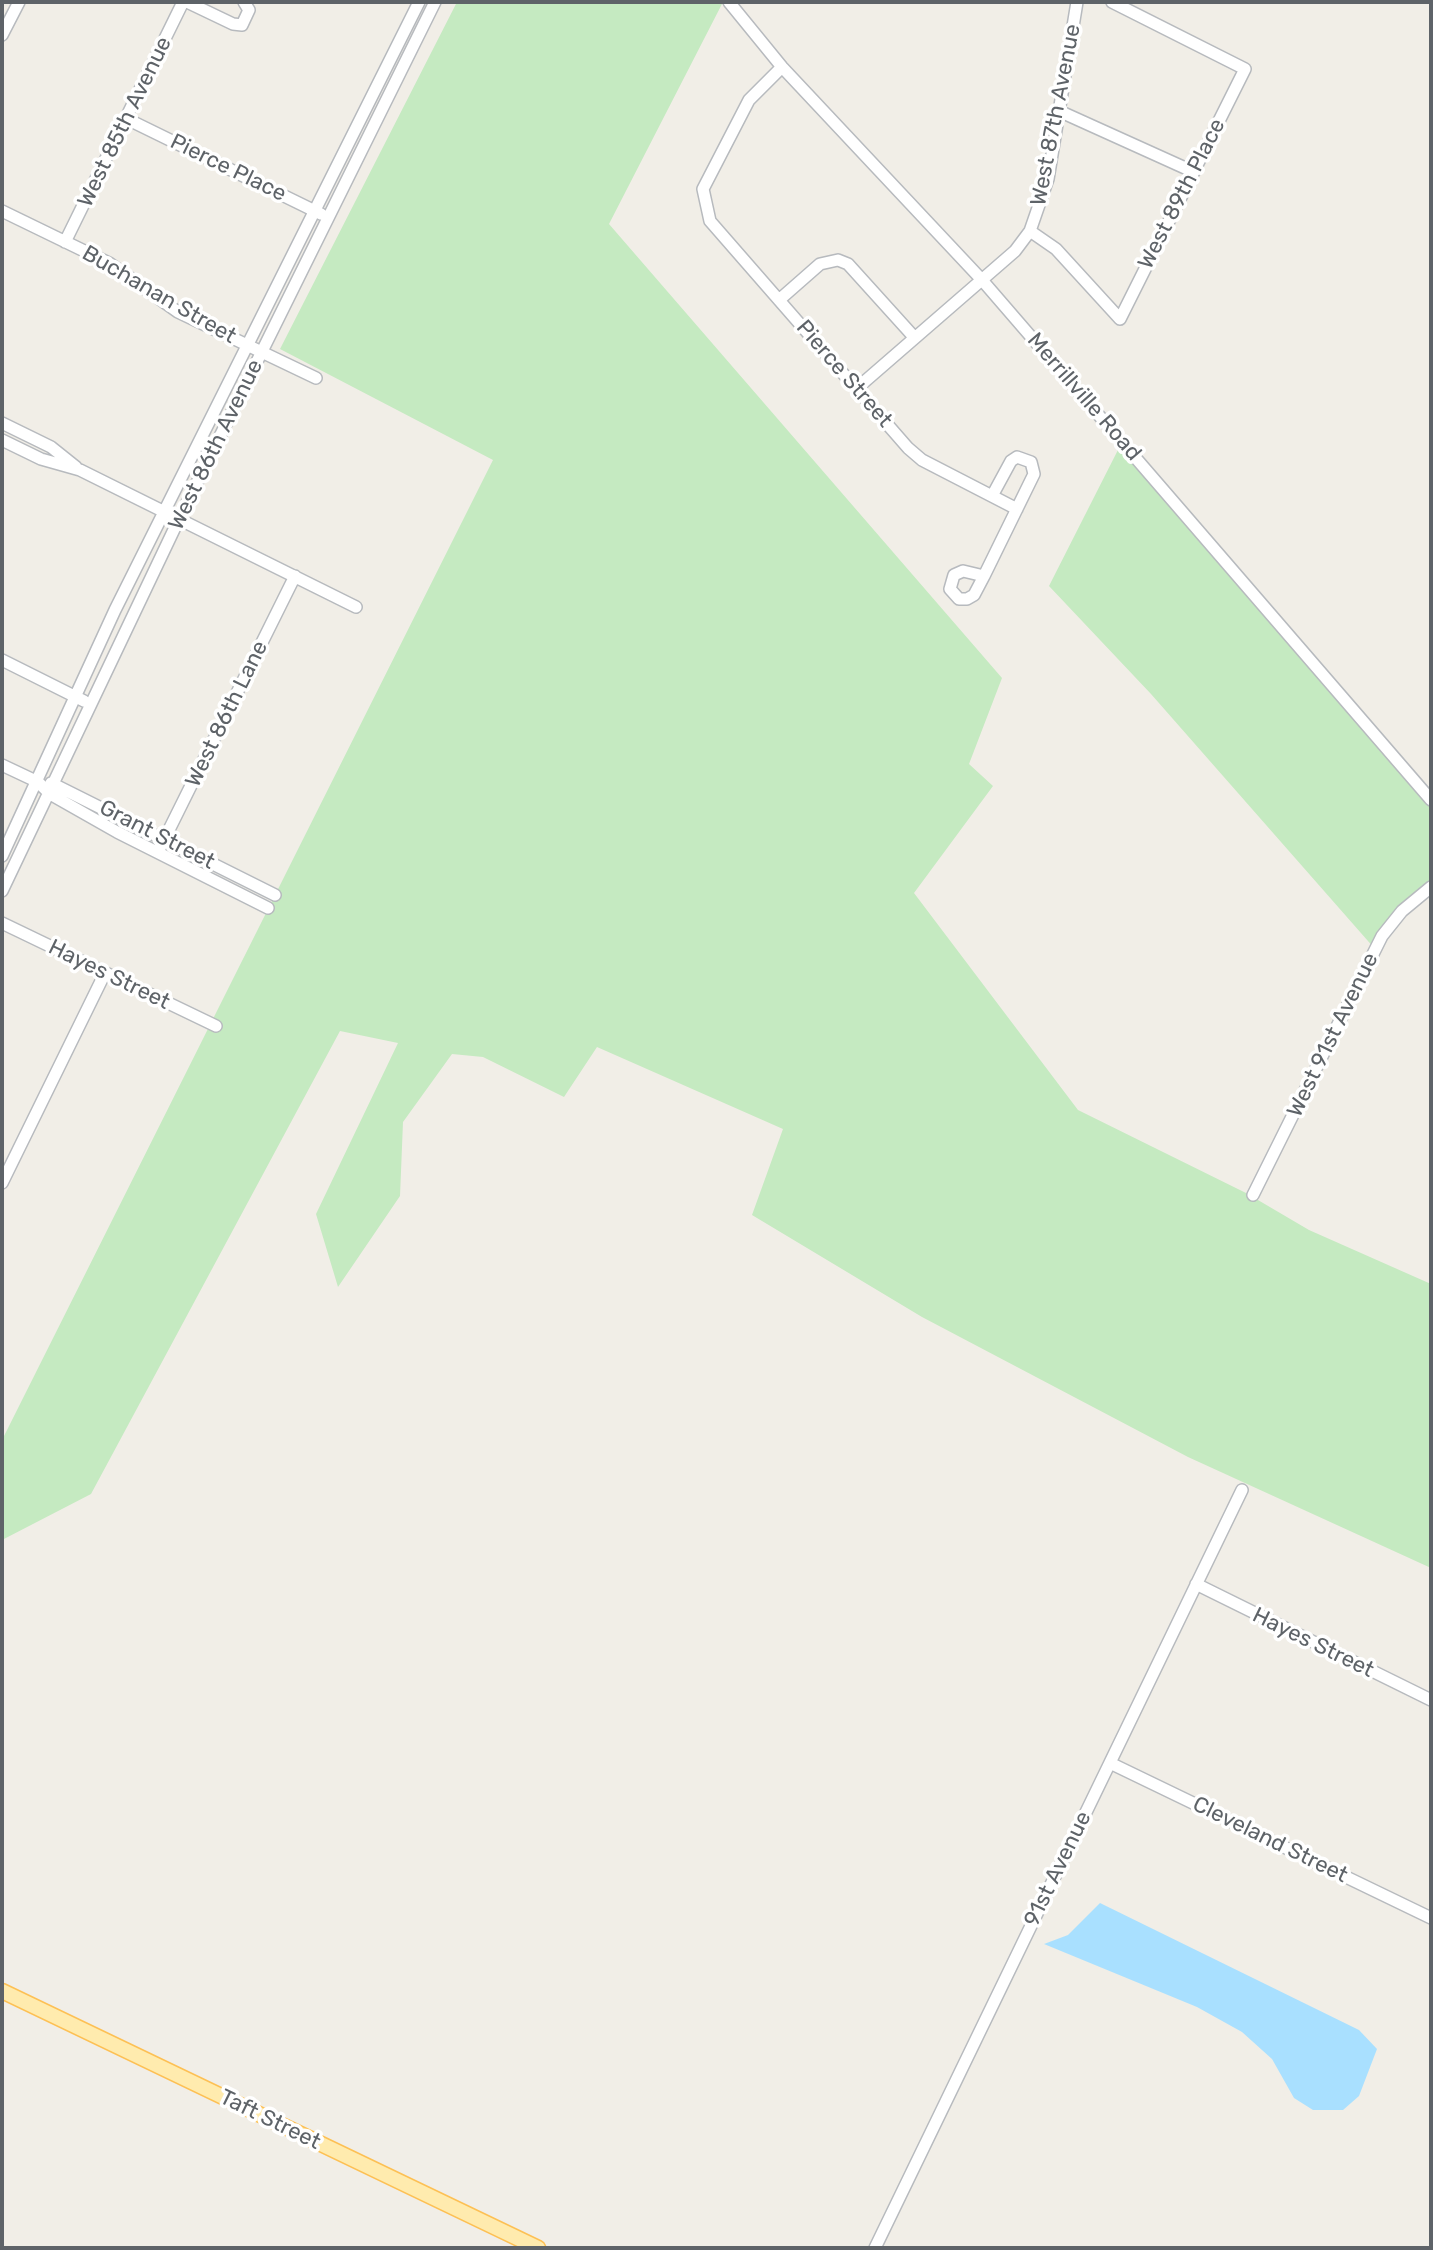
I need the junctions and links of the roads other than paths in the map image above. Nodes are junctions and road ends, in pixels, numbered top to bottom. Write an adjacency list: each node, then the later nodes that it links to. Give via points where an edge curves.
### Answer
1 (19, 2): 10 (street)
2 (185, 2): 3 (street, via 242,25 249,10); 13 (street, West 85th Avenue)
3 (244, 2)
4 (419, 2): 9 (street); 15 (street, West 86th Avenue)
5 (435, 2): 9 (street, West 86th Avenue)
6 (729, 2): 11 (street, Merrillville Road)
7 (1077, 2): 12 (street, West 87th Avenue)
8 (1112, 2): 14 (street, West 89th Place, via 1245,69)
9 (429, 14): 17 (street, West 86th Avenue)
10 (2, 35)
11 (782, 67): 20 (street, Merrillville Road); 21 (street, Pierce Street, via 749,100 703,189 710,221)
12 (1059, 111): 14 (street); 18 (street, West 87th Avenue, via 1048,179)
13 (127, 119): 15 (street, Pierce Place); 19 (street, West 85th Avenue)
14 (1194, 172): 18 (street, West 89th Place, via 1120,319 1056,249)
15 (315, 211): 17 (street, Pierce Place); 23 (street, West 86th Avenue)
16 (3, 215): 19 (street, Buchanan Street)
17 (328, 218): 24 (street, West 86th Avenue)
18 (1030, 231): 20 (street, West 87th Avenue)
19 (65, 242): 23 (street, Buchanan Street, via 109,263 178,312)
20 (982, 280): 22 (street, West 87th Avenue); 43 (street, Merrillville Road)
21 (779, 300): 22 (street, via 820,264 838,260 848,264); 26 (street, Pierce Street)
22 (914, 337): 26 (street, West 87th Avenue)
23 (248, 347): 24 (street, Buchanan Street); 32 (street, West 86th Avenue)
24 (261, 353): 25 (street, Buchanan Street); 33 (street, West 86th Avenue)
25 (316, 378)
26 (856, 389): 30 (street, Pierce Street, via 922,460)
27 (2, 423): 29 (street, via 51,447)
28 (2, 440): 29 (street)
29 (80, 470): 32 (street)
30 (992, 496): 31 (street, Pierce Street); 31 (street, via 1011,461 1024,457 1034,474)
31 (1017, 509): 35 (street)
32 (165, 512): 33 (street); 38 (street, West 86th Avenue)
33 (179, 519): 34 (street); 39 (street, West 86th Avenue)
34 (295, 576): 36 (street); 44 (street, West 86th Lane)
35 (984, 576)
36 (356, 607)
37 (2, 660): 38 (street)
38 (77, 698): 39 (street); 41 (street, West 86th Avenue)
39 (90, 704): 42 (street, West 86th Avenue)
40 (2, 765): 41 (street, Grant Street)
41 (38, 782): 42 (street, Grant Street); 46 (street, West 86th Avenue)
42 (52, 788): 44 (street, Grant Street); 45 (street, Grant Street); 48 (street, West 86th Avenue)
43 (1431, 800)
44 (164, 840): 45 (street, West 86th Lane); 49 (street, Grant Street)
45 (158, 852): 50 (street, Grant Street)
46 (2, 856)
47 (1431, 887): 55 (street, West 91st Avenue, via 1382,936)
48 (2, 891)
49 (275, 895)
50 (268, 908)
51 (2, 923): 52 (street, Hayes Street)
52 (105, 973): 53 (street, Hayes Street); 54 (street)
53 (216, 1026)
54 (2, 1183)
55 (1253, 1195)
56 (1242, 1490): 57 (street, 91st Avenue)
57 (1196, 1584): 58 (street, Hayes Street); 59 (street, 91st Avenue)
58 (1431, 1700)
59 (1110, 1763): 60 (street, Cleveland Street); 63 (street, 91st Avenue)
60 (1431, 1918)
61 (2, 1991): 62 (main road, Taft Street)
62 (538, 2248)
63 (875, 2248)

